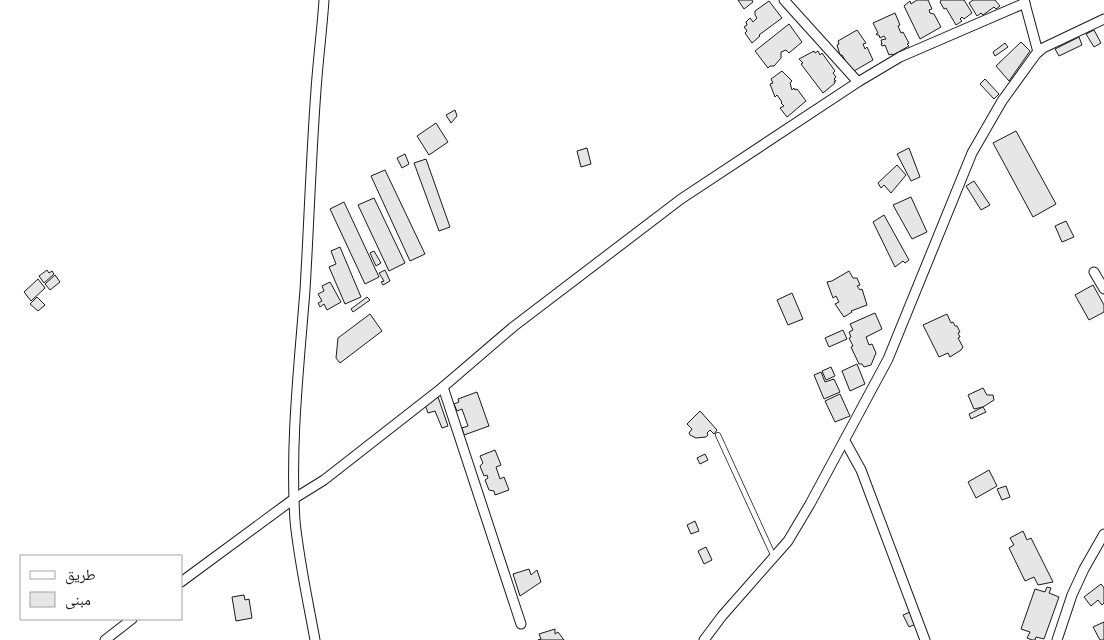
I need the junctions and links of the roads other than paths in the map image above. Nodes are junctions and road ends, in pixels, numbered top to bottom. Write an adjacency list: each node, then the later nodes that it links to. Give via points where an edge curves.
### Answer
1 (324, 0): 12 (street, via 294,426)
2 (784, 0): 6 (street)
3 (1024, 2): 5 (street); 6 (street, via 900,57)
4 (1104, 19): 5 (street)
5 (1038, 52): 11 (street, via 1002,101 972,153 888,359)
6 (858, 82): 9 (street, via 681,199 513,327)
7 (1094, 272): 8 (street)
8 (1104, 289)
9 (443, 387): 12 (street, via 324,480); 17 (street)
10 (718, 435): 14 (lane)
11 (845, 441): 14 (street); 21 (street, via 862,470)
12 (294, 498): 15 (street); 19 (street, via 300,558)
13 (1104, 534): 22 (street, via 1072,595)
14 (775, 558): 20 (street)
15 (182, 581)
16 (131, 620): 18 (street)
17 (521, 624)
18 (105, 640)
19 (315, 640)
20 (704, 640)
21 (925, 640)
22 (1057, 640)

